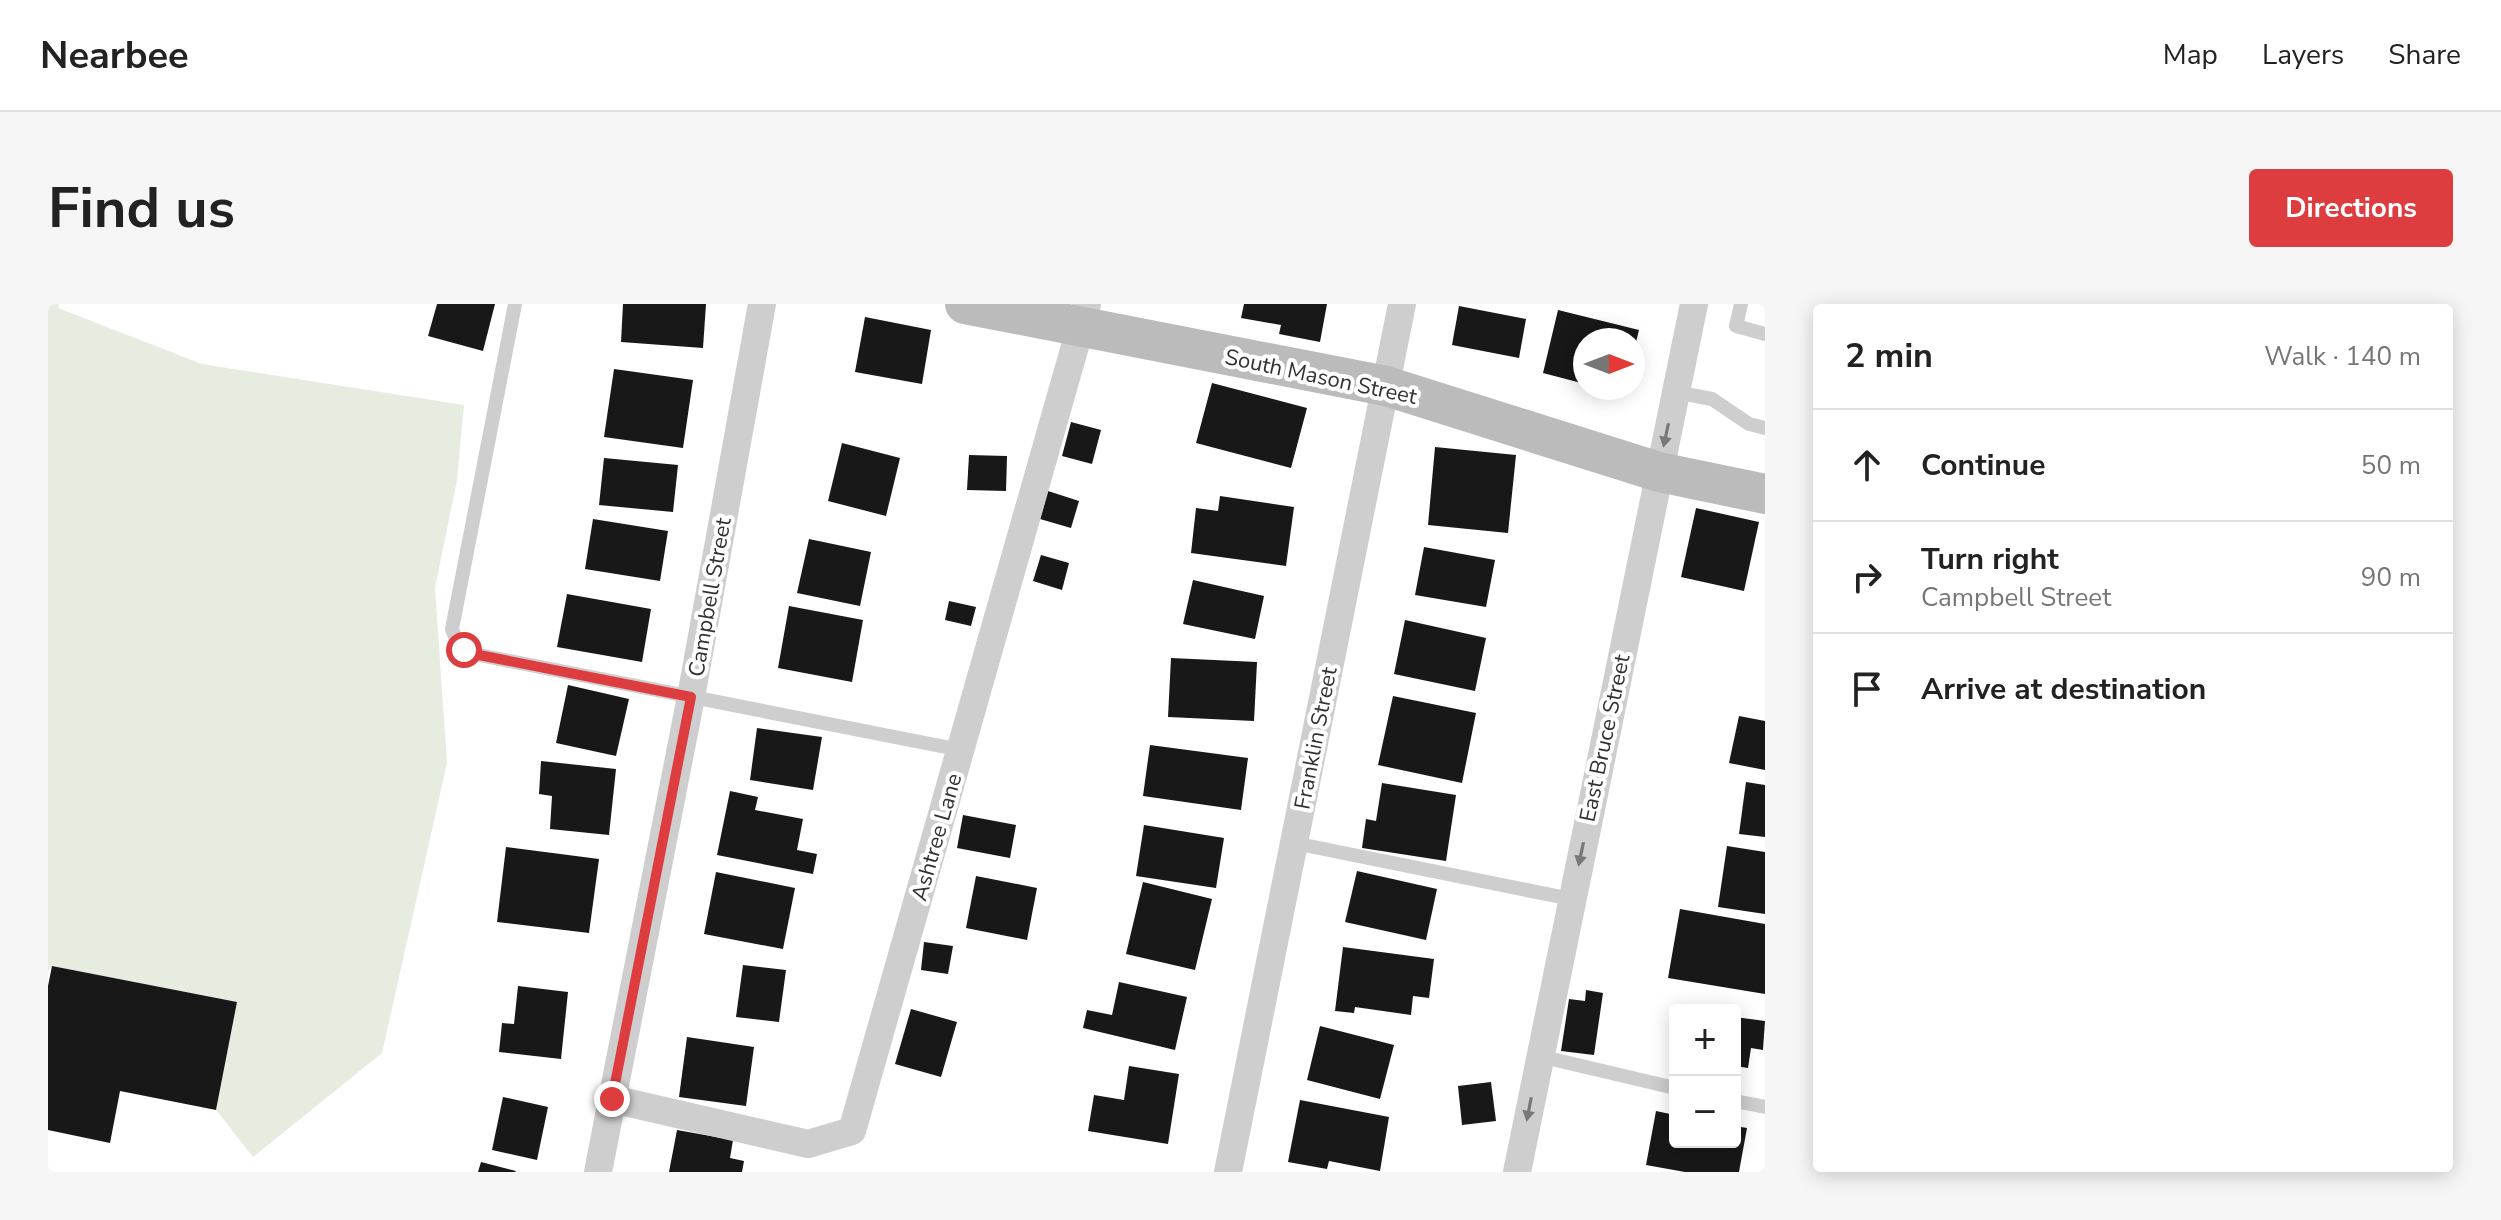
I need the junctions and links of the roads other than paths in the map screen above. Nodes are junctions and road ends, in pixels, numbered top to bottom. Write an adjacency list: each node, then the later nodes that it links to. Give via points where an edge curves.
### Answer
1 (515, 304): 14 (lane, via 453,635 474,654)
2 (762, 304): 14 (street, Campbell Street)
3 (965, 304): 7 (main road, South Mason Street)
4 (1402, 304): 9 (street, Franklin Street)
5 (1694, 304): 10 (street, East Bruce Street)
6 (1741, 304): 8 (lane, via 1736,326)
7 (1085, 316): 9 (main road, South Mason Street); 15 (street, Ashtree Lane)
8 (1765, 334)
9 (1386, 386): 12 (main road, South Mason Street); 16 (street, Franklin Street)
10 (1675, 392): 11 (lane, via 1712,399 1749,424); 12 (street, East Bruce Street, one-way to 12)
11 (1765, 428)
12 (1659, 472): 13 (main road, South Mason Street); 17 (street, East Bruce Street, one-way to 17)
13 (1765, 494)
14 (691, 697): 15 (lane); 20 (street, Campbell Street)
15 (961, 750): 20 (street, Ashtree Lane, via 852,1131 808,1144)
16 (1294, 843): 17 (lane); 24 (street, Franklin Street)
17 (1571, 899): 18 (street, East Bruce Street)
18 (1539, 1056): 19 (lane); 25 (street, East Bruce Street, one-way to 25)
19 (1669, 1087)
20 (612, 1099): 23 (street, Campbell Street)
21 (1741, 1102): 22 (lane)
22 (1765, 1107)
23 (598, 1172)
24 (1228, 1172)
25 (1517, 1172)

